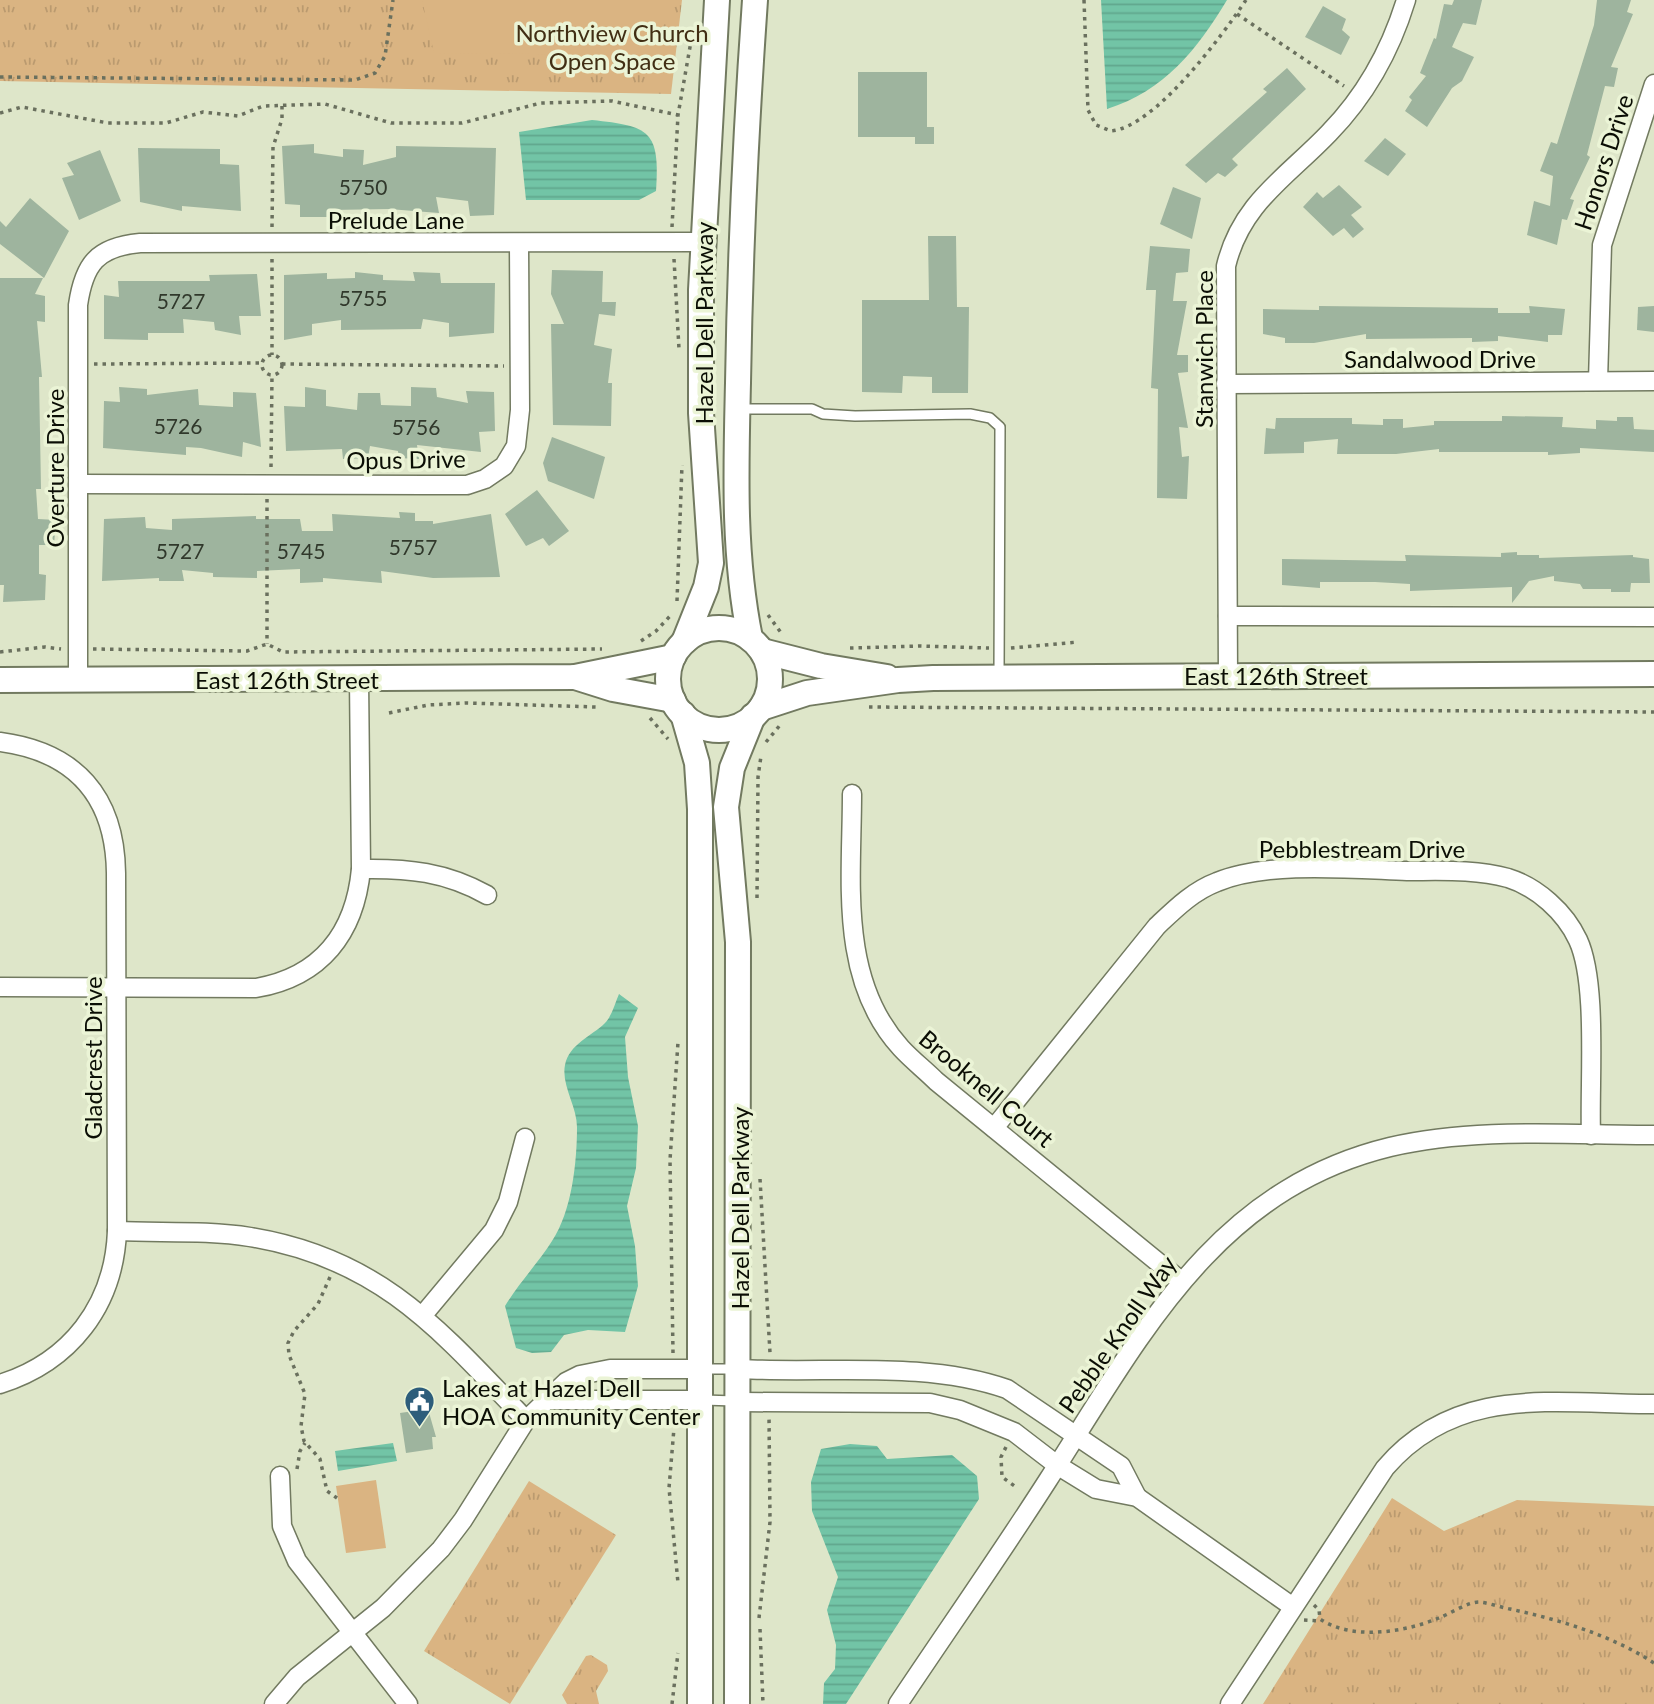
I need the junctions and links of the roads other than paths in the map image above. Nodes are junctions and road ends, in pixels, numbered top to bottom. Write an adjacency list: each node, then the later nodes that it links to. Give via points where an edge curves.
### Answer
1 (717, 0): 5 (main road, Hazel Dell Parkway)
2 (755, 0): 11 (main road, Hazel Dell Parkway, via 742,196)
3 (1406, 0): 10 (street, Stanwich Place, via 1385,54 1351,108 1249,210 1239,227 1226,266)
4 (1654, 84): 8 (street, Honors Drive, via 1602,245)
5 (702, 243): 6 (street, Prelude Lane); 16 (main road, Hazel Dell Parkway, via 701,413 711,563 706,587)
6 (519, 244): 7 (street, Prelude Lane, via 140,243 121,244); 12 (street, Opus Drive, via 516,446 504,466 485,480 467,485)
7 (94, 260): 12 (street, Overture Drive, via 84,273 78,306)
8 (1598, 381): 9 (street, Sandalwood Drive); 10 (street, Sandalwood Drive)
9 (1654, 381)
10 (1226, 384): 13 (street, Stanwich Place)
11 (737, 409): 15 (main road, Hazel Dell Parkway, via 738,572); 18 (lane, via 812,409 855,416 970,414 990,418 1000,426)
12 (79, 484): 23 (street, Overture Drive)
13 (1228, 616): 14 (street); 19 (street, Stanwich Place)
14 (1654, 617)
15 (756, 645): 16 (main road, via 734,630 716,628 699,632); 24 (main road, East 126th Street, via 821,666); 26 (main road, via 769,667 770,684)
16 (678, 649): 20 (main road, East 126th Street); 25 (main road, via 668,682)
17 (1654, 674): 19 (main road, East 126th Street)
18 (999, 676): 19 (main road, East 126th Street); 24 (main road, East 126th Street)
19 (1228, 676)
20 (575, 677): 21 (main road, East 126th Street); 25 (main road, East 126th Street)
21 (359, 679): 23 (main road, East 126th Street); 29 (street)
22 (0, 680): 23 (main road, East 126th Street)
23 (78, 680)
24 (898, 680): 26 (main road, East 126th Street, via 789,697)
25 (678, 707): 26 (main road, via 699,725 718,730 737,726); 40 (main road, Hazel Dell Parkway, via 697,763 699,790)
26 (757, 712): 41 (main road, Hazel Dell Parkway, via 732,768 726,797 738,942)
27 (0, 742): 32 (street, Gladcrest Drive, via 58,758 86,781 104,809 116,858)
28 (852, 794): 33 (street, Brooknell Court, via 854,945 868,997 900,1047)
29 (361, 869): 30 (street, via 438,873); 32 (street, via 359,893 346,929 317,961 284,981 256,988)
30 (487, 895)
31 (0, 987): 32 (street)
32 (116, 987): 37 (street, Gladcrest Drive)
33 (993, 1128): 34 (street, Pebblestream Drive, via 1176,908 1215,882 1234,877 1331,869 1483,873 1539,893 1559,912 1577,939 1588,969); 38 (street, Brooknell Court)
34 (1591, 1135): 35 (street, Pebble Knoll Way); 38 (street, Pebble Knoll Way, via 1442,1138 1359,1157 1264,1203 1232,1228)
35 (1654, 1135)
36 (525, 1138): 39 (street, via 508,1202 494,1230)
37 (117, 1231): 39 (street, via 247,1237 317,1252 379,1283); 42 (street, Gladcrest Drive, via 107,1286 87,1325 52,1360)
38 (1181, 1281): 48 (street, Pebble Knoll Way)
39 (423, 1315): 47 (street)
40 (702, 1369): 41 (lane); 43 (street, via 592,1372 566,1382); 44 (main road, Hazel Dell Parkway)
41 (740, 1369): 45 (main road, Hazel Dell Parkway); 48 (street, via 920,1372 986,1381 1007,1389)
42 (0, 1384)
43 (549, 1400): 44 (street); 47 (street)
44 (702, 1400): 45 (lane); 56 (main road, Hazel Dell Parkway)
45 (740, 1402): 49 (street, via 930,1403 1014,1432); 57 (main road, Hazel Dell Parkway)
46 (1654, 1404): 52 (street, via 1478,1408 1426,1430 1385,1468)
47 (526, 1420): 53 (street, via 441,1549 383,1608)
48 (1077, 1435): 49 (street, Pebble Knoll Way); 51 (street, via 1121,1465)
49 (1057, 1465): 51 (street, via 1096,1489); 58 (street, Pebble Knoll Way)
50 (289, 1473): 53 (street, via 281,1518 289,1547)
51 (1137, 1497): 52 (street)
52 (1297, 1613): 59 (street)
53 (350, 1633): 54 (street, via 303,1672); 55 (street)
54 (274, 1704)
55 (408, 1704)
56 (700, 1704)
57 (737, 1704)
58 (898, 1704)
59 (1230, 1704)

